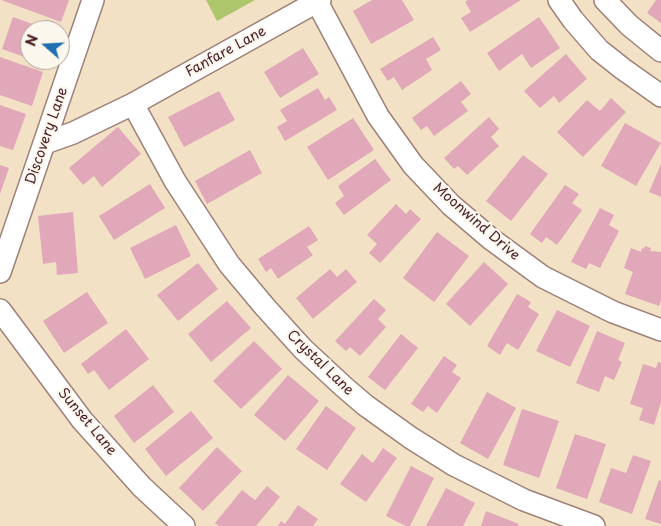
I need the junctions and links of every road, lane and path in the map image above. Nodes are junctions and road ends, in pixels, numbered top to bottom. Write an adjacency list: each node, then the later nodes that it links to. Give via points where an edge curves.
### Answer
1 (93, 0): 8 (street, Discovery Lane)
2 (559, 0): 6 (street, via 599,50)
3 (606, 0): 5 (street, via 629,25)
4 (318, 1): 7 (street, Fanfare Lane); 11 (street, Moonwind Drive, via 378,116 413,165 451,205 543,277 613,312)
5 (661, 51)
6 (661, 96)
7 (133, 104): 8 (street, Fanfare Lane); 13 (street, Crystal Lane, via 175,180 229,264 264,307 344,387 411,438 454,465 524,500)
8 (45, 143): 9 (street, Discovery Lane)
9 (0, 272)
10 (0, 310): 12 (street, Sunset Lane, via 82,420 142,487)
11 (661, 330)
12 (184, 526)
13 (594, 526)

